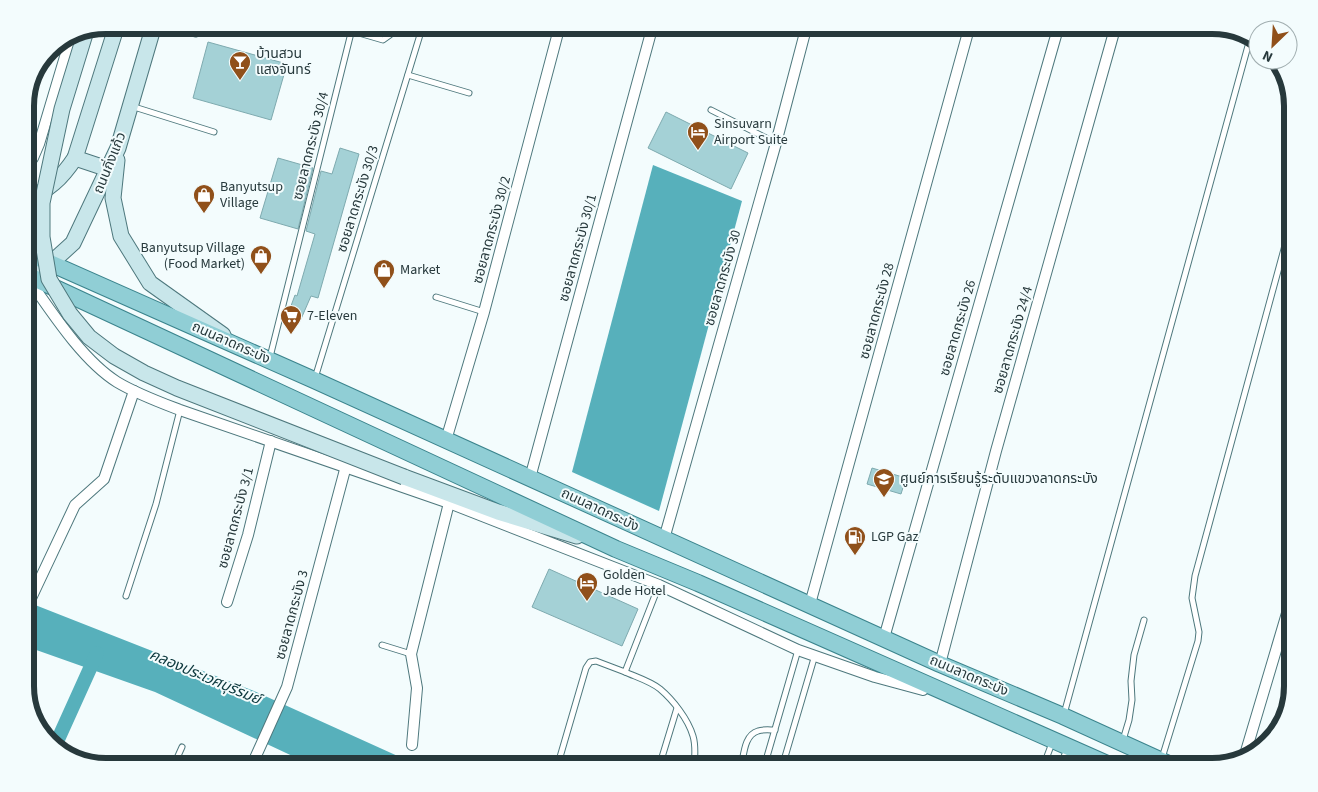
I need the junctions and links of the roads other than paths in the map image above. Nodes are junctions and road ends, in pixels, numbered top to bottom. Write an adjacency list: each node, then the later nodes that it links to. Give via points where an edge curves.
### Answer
1 (114, 34): 24 (main road)
2 (151, 34): 18 (main road, ถนนกิ่งแก้ว)
3 (350, 34): 36 (lane, ซอยลาดกระบัง 30/4)
4 (368, 34): 5 (lane, via 383,40)
5 (390, 34)
6 (419, 34): 16 (lane, ซอยลาดกระบัง 30/3)
7 (558, 34): 34 (street, ซอยลาดกระบัง 30/2)
8 (651, 34): 43 (street, ซอยลาดกระบัง 30/1)
9 (805, 34): 21 (street, ซอยลาดกระบัง 30)
10 (968, 34): 51 (street, ซอยลาดกระบัง 28)
11 (1056, 34): 54 (street, ซอยลาดกระบัง 26)
12 (1113, 34): 59 (street, ซอยลาดกระบัง 24/4, via 996,451)
13 (84, 37): 46 (main road, bridge, via 62,109 42,203 42,237 49,279 70,314 89,337 114,356 177,388 498,512)
14 (69, 44): 23 (street)
15 (1248, 47): 64 (lane)
16 (408, 75): 17 (lane); 37 (lane, ซอยลาดกระบัง 30/3)
17 (469, 93)
18 (130, 106): 20 (lane); 22 (main road, ถนนกิ่งแก้ว)
19 (711, 110): 21 (lane)
20 (214, 132)
21 (776, 144): 45 (street, ซอยลาดกระบัง 30)
22 (118, 148): 25 (main road, ถนนกิ่งแก้ว); 35 (main road, via 113,198 121,236 150,283)
23 (34, 156)
24 (75, 158): 25 (main road); 26 (main road, via 46,191)
25 (108, 170): 29 (main road, ถนนกิ่งแก้ว, via 73,243)
26 (34, 196)
27 (1284, 249): 84 (lane, via 1195,576 1192,598 1198,641)
28 (34, 256): 29 (main road, ถนนลาดกระบัง)
29 (51, 264): 30 (main road); 35 (main road, ถนนลาดกระบัง)
30 (34, 269)
31 (34, 276): 46 (main road, ถนนลาดกระบัง)
32 (34, 285): 38 (street, via 72,340 116,381)
33 (436, 297): 34 (lane)
34 (484, 312): 40 (street, ซอยลาดกระบัง 30/2)
35 (240, 347): 36 (main road, ถนนลาดกระบัง)
36 (269, 360): 37 (main road, ถนนลาดกระบัง)
37 (314, 380): 40 (main road, ถนนลาดกระบัง)
38 (134, 391): 39 (street); 48 (street, via 104,479 75,504)
39 (180, 410): 41 (street); 49 (lane, via 156,504)
40 (446, 440): 43 (main road, ถนนลาดกระบัง)
41 (271, 441): 42 (street); 50 (street, ซอยลาดกระบัง 3/1, via 248,535)
42 (346, 466): 44 (street); 73 (street, ซอยลาดกระบัง 3, via 287,687)
43 (530, 478): 45 (main road, ถนนลาดกระบัง)
44 (449, 502): 47 (street); 57 (street)
45 (664, 539): 51 (main road, ถนนลาดกระบัง)
46 (616, 549): 61 (main road, ถนนลาดกระบัง)
47 (659, 585): 56 (street); 60 (lane)
48 (34, 592)
49 (126, 596)
50 (226, 602)
51 (810, 604): 54 (main road, ถนนลาดกระบัง)
52 (1144, 620): 68 (lane, via 1134,655 1132,700)
53 (1284, 623): 71 (street)
54 (884, 638): 59 (main road, ถนนลาดกระบัง)
55 (382, 645): 57 (lane)
56 (798, 650): 58 (street); 66 (lane)
57 (412, 654): 69 (street, via 416,688)
58 (815, 655): 61 (street, via 875,676); 79 (lane)
59 (940, 664): 62 (main road, ถนนลาดกระบัง)
60 (625, 672): 63 (lane, via 659,688); 74 (lane, via 596,661 590,662)
61 (973, 703): 65 (main road, ถนนลาดกระบัง)
62 (1034, 704): 64 (main road, ถนนลาดกระบัง); 65 (main road)
63 (676, 708): 75 (lane); 76 (lane, via 694,736)
64 (1063, 716): 68 (main road, ถนนลาดกระบัง)
65 (1026, 727): 67 (main road, ถนนลาดกระบัง)
66 (775, 730): 77 (lane, via 751,735); 78 (lane)
67 (1060, 743): 80 (lane); 81 (lane); 82 (main road, ถนนลาดกระบัง)
68 (1122, 743): 83 (main road, ถนนลาดกระบัง)
69 (412, 745)
70 (182, 747): 72 (lane)
71 (1246, 750)
72 (178, 758)
73 (255, 758)
74 (560, 758)
75 (662, 758)
76 (695, 758)
77 (744, 758)
78 (767, 758)
79 (785, 758)
80 (1049, 758)
81 (1060, 758)
82 (1094, 758)
83 (1155, 758)
84 (1169, 758)

